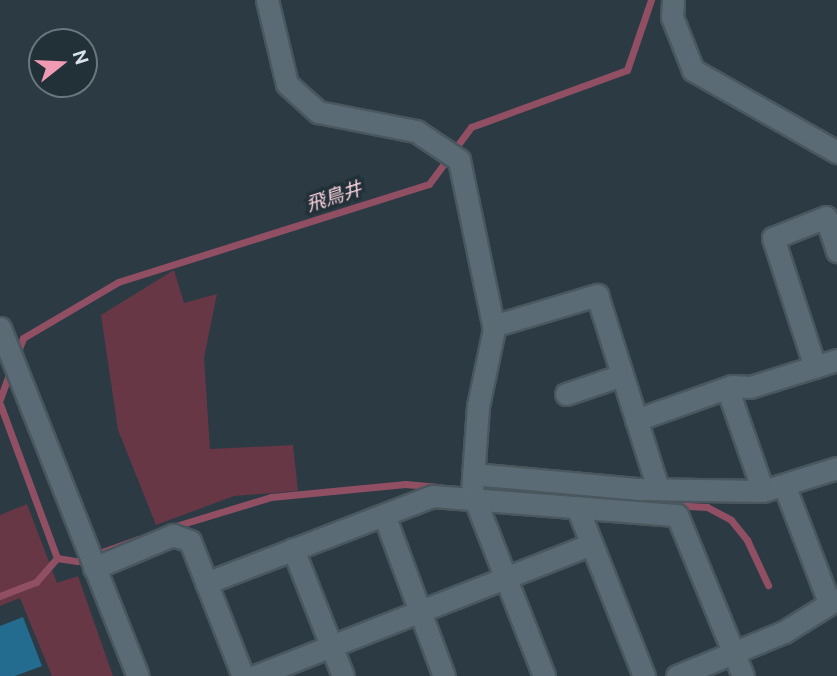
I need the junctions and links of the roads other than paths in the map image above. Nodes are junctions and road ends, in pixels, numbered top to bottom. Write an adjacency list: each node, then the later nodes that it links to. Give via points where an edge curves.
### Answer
1 (267, 0): 5 (street, via 286,84 318,112 416,131 459,160)
2 (673, 0): 3 (street, via 672,17 693,70)
3 (837, 152)
4 (837, 251): 8 (street, via 826,217 774,238)
5 (493, 326): 9 (street, via 597,295); 14 (street, via 478,406)
6 (0, 328): 23 (street)
7 (837, 360): 8 (street)
8 (815, 367): 10 (street, via 750,387)
9 (622, 375): 11 (street); 12 (street)
10 (732, 386): 12 (street); 17 (street, via 732,399)
11 (566, 394)
12 (636, 420): 16 (street)
13 (837, 468): 15 (street)
14 (473, 474): 16 (street); 18 (street)
15 (784, 485): 17 (street); 26 (street)
16 (658, 489): 17 (street)
17 (763, 491)
18 (476, 502): 19 (street, via 496,499); 20 (street, via 433,496); 24 (street)
19 (577, 507): 21 (street); 29 (street, via 677,515)
20 (384, 515): 22 (street); 27 (street)
21 (591, 544): 24 (street); 36 (street)
22 (293, 550): 25 (street); 28 (street)
23 (94, 568): 25 (street, via 173,535 190,541); 30 (street)
24 (505, 576): 27 (street); 35 (street)
25 (206, 583): 31 (street)
26 (833, 601): 29 (street, via 784,632)
27 (419, 610): 28 (street); 34 (street)
28 (331, 645): 32 (street); 33 (street)
29 (734, 655): 37 (street); 38 (street)
30 (138, 676)
31 (243, 676)
32 (255, 676)
33 (343, 676)
34 (444, 676)
35 (544, 676)
36 (644, 676)
37 (677, 676)
38 (743, 676)

